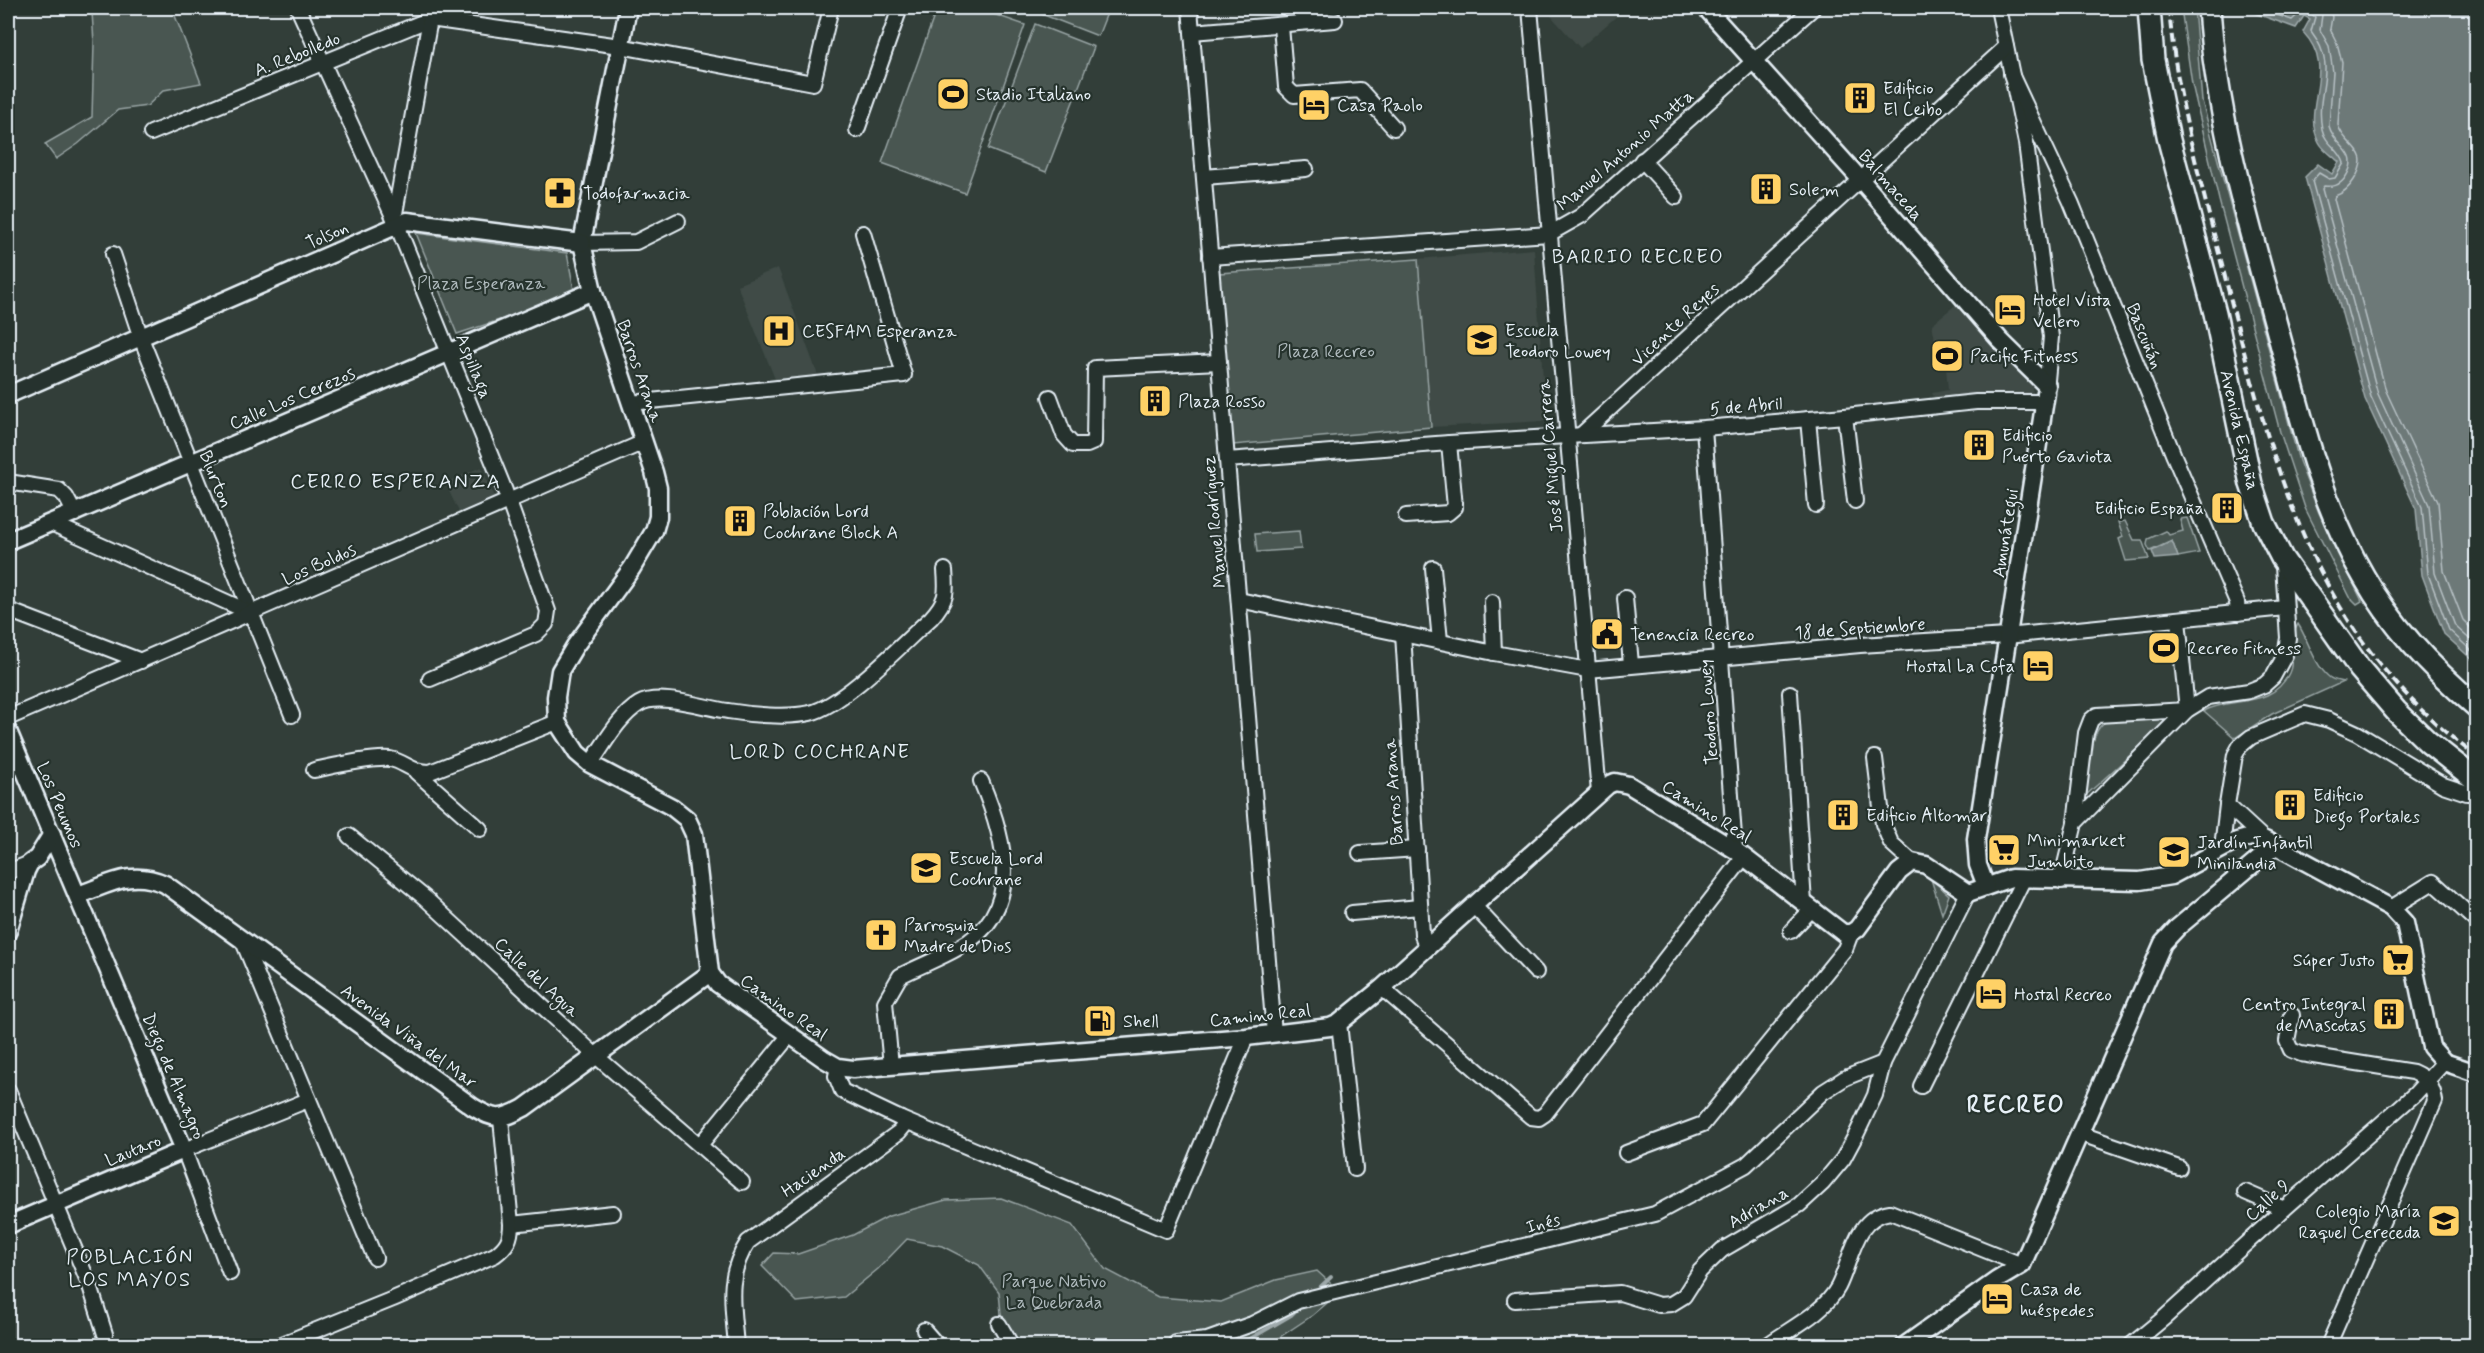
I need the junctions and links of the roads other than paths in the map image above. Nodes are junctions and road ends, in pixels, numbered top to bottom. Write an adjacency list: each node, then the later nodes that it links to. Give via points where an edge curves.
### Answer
1 (298, 8): 19 (street, Aspillaga)
2 (628, 8): 16 (street, Barros Arana)
3 (831, 8): 16 (street, via 813,83)
4 (900, 8): 22 (street)
5 (1190, 8): 15 (street, Manuel Rodríguez)
6 (1706, 8): 18 (street, Balmaceda)
7 (1813, 8): 18 (street, Manuel Antonio Matta)
8 (1998, 8): 17 (street, Amunátegui)
9 (2149, 8): 61 (main road, Avenida España, via 2153,60 2169,140 2215,313 2251,484 2264,523)
10 (2209, 8): 82 (main road, via 2217,81 2241,195 2313,459 2332,510 2355,562 2394,622 2428,662)
11 (1532, 9): 32 (street, José Miguel Carrera)
12 (431, 13): 16 (street); 19 (street, A. Rebolledo); 30 (street)
13 (1335, 20): 14 (street)
14 (1281, 26): 15 (street); 21 (street, via 1289,92 1294,95 1360,90)
15 (1192, 32): 26 (street, Manuel Rodríguez)
16 (620, 46): 33 (street, Barros Arana)
17 (2006, 47): 20 (street, Amunátegui); 27 (street, Vicente Reyes)
18 (1754, 61): 24 (street, Manuel Antonio Matta); 27 (street, Balmaceda)
19 (323, 63): 23 (street, A. Rebolledo); 30 (street, Aspillaga)
20 (2011, 74): 40 (street, Amunátegui, via 2026,143 2051,337); 70 (street, Bascuñán, via 2071,202 2237,602)
21 (1394, 128)
22 (857, 130)
23 (151, 133)
24 (1642, 160): 28 (street); 32 (street, Manuel Antonio Matta, via 1581,216)
25 (1306, 169): 26 (street)
26 (1204, 177): 35 (street, Manuel Rodríguez)
27 (1860, 179): 40 (street, Balmaceda); 47 (street, Vicente Reyes)
28 (1676, 197)
29 (678, 221): 33 (street, Tolson, via 636,242)
30 (395, 222): 33 (street, Tolson, via 415,220); 37 (street, Tolson); 38 (street, Aspillaga)
31 (863, 232): 43 (street, via 904,375)
32 (1549, 234): 35 (street, Manuel Antonio Matta); 48 (street, José Miguel Carrera)
33 (582, 243): 36 (street, Barros Arana)
34 (113, 254): 37 (street, Blurton)
35 (1210, 258): 39 (street, Manuel Rodríguez)
36 (593, 291): 38 (street, Calle Los Cerezos); 43 (street, Barros Arana)
37 (141, 338): 41 (street, Tolson); 52 (street, Blurton)
38 (449, 353): 52 (street, Calle Los Cerezos); 54 (street, Aspillaga)
39 (1219, 362): 42 (street, via 1095,368 1094,442 1087,445 1073,446 1064,435); 51 (street, Manuel Rodríguez)
40 (2046, 394): 44 (street, 5 de Abril); 73 (street, Amunátegui)
41 (8, 395)
42 (1050, 397)
43 (631, 403): 49 (street, Barros Arana)
44 (1845, 416): 45 (street, 5 de Abril); 55 (street)
45 (1808, 419): 46 (street, 5 de Abril); 56 (street)
46 (1704, 428): 47 (street, 5 de Abril); 76 (street, Teodoro Lowey)
47 (1582, 434): 48 (street, 5 de Abril)
48 (1566, 435): 50 (street, 5 de Abril); 79 (street, José Miguel Carrera)
49 (644, 442): 54 (street, Los Boldos); 86 (street, Barros Arana, via 658,488 654,531 560,671)
50 (1449, 443): 51 (street, 5 de Abril); 58 (street, via 1455,507 1449,513)
51 (1227, 460): 65 (street, Manuel Rodríguez)
52 (190, 463): 57 (street, Calle Los Cerezos); 69 (street, Blurton)
53 (8, 482): 57 (street, via 58,490 66,496)
54 (508, 501): 69 (street, Los Boldos); 80 (street, Aspillaga, via 548,610 546,624 536,634)
55 (1855, 501)
56 (1816, 506)
57 (75, 514): 59 (street, Calle Los Cerezos)
58 (1406, 516)
59 (51, 523): 60 (street, Calle Los Cerezos); 69 (street)
60 (8, 541)
61 (2282, 558): 67 (street); 93 (main road, Avenida España, via 2360,669 2396,711)
62 (1433, 568): 74 (street)
63 (945, 570): 89 (street, via 944,603 838,701 810,713 787,715 731,712 661,699 640,704 623,718)
64 (1625, 598): 78 (street)
65 (1239, 600): 72 (street, 18 de Septiembre); 131 (street, Manuel Rodríguez)
66 (1492, 602): 75 (street)
67 (2285, 608): 70 (street, 18 de Septiembre); 83 (street, via 2289,624 2285,655 2273,676 2249,691 2208,697)
68 (8, 610): 77 (street)
69 (251, 613): 77 (street, Los Boldos); 84 (street, Blurton)
70 (2238, 613): 71 (street, 18 de Septiembre)
71 (2178, 620): 73 (street, 18 de Septiembre); 83 (street)
72 (1403, 634): 74 (street, 18 de Septiembre); 103 (street, Barros Arana)
73 (2007, 636): 76 (street, 18 de Septiembre); 112 (street, Amunátegui, via 1976,839 1978,865)
74 (1440, 641): 75 (street, 18 de Septiembre)
75 (1494, 653): 79 (street, 18 de Septiembre)
76 (1722, 657): 78 (street, 18 de Septiembre); 105 (street, Teodoro Lowey)
77 (141, 661): 85 (street, Los Boldos)
78 (1631, 664): 79 (street, 18 de Septiembre)
79 (1588, 670): 95 (street, José Miguel Carrera)
80 (430, 679)
81 (1790, 693): 116 (street)
82 (2476, 706)
83 (2187, 710): 97 (street); 97 (street, via 2097,715 2091,720)
84 (292, 715)
85 (8, 718)
86 (557, 722): 89 (street, via 577,753); 91 (street, via 429,772)
87 (8, 731): 99 (street, Los Peumos)
88 (1875, 758): 108 (street, via 1883,824 1891,843)
89 (590, 764): 127 (street, via 672,807 687,819 694,834)
90 (314, 770): 91 (street, via 386,759)
91 (416, 772): 98 (street)
92 (981, 780): 137 (street, via 1004,850 1002,897 980,933 959,948 900,976 894,984 885,1002)
93 (2476, 780)
94 (2476, 792): 96 (street, via 2443,785 2357,733 2305,714 2251,737 2240,746)
95 (1599, 793): 105 (street, Camino Real, via 1608,785 1622,782); 115 (street, Camino Real)
96 (2227, 805): 101 (street); 102 (street)
97 (2075, 823): 111 (street)
98 (480, 829)
99 (52, 834): 106 (street, Los Peumos); 107 (street)
100 (349, 836): 134 (street, Calle del Agua, via 425,898)
101 (2270, 843): 102 (street, via 2251,837); 118 (street); 146 (street, via 2163,943)
102 (2222, 847): 111 (street, via 2171,876 2140,881)
103 (1416, 849): 104 (street); 117 (street, Barros Arana)
104 (1360, 853)
105 (1740, 853): 116 (street, Camino Real); 128 (street, via 1539,1118 1531,1117)
106 (61, 857): 107 (street); 114 (street, Los Peumos)
107 (34, 861): 109 (street); 121 (street, via 22,880)
108 (1912, 862): 113 (street, via 1926,865); 123 (street, via 1899,872)
109 (8, 872)
110 (2024, 878): 111 (street); 112 (street); 141 (street)
111 (2061, 881)
112 (1986, 886): 113 (street)
113 (1968, 892): 136 (street, Adriana)
114 (78, 895): 124 (street, Avenida Viña del Mar, via 126,878 152,878); 148 (street, Diego de Almagro)
115 (1474, 906): 125 (street, Camino Real); 126 (street)
116 (1808, 906): 122 (street); 123 (street, Camino Real, via 1843,933)
117 (1420, 907): 119 (street); 125 (street, Barros Arana)
118 (2391, 908): 120 (street, via 2433,882); 135 (street, via 2405,924 2431,1047)
119 (1352, 913)
120 (2476, 921)
121 (8, 931)
122 (1791, 931)
123 (1851, 933): 149 (street, via 1845,949 1703,1124)
124 (242, 938): 143 (street); 144 (street, Avenida Viña del Mar, via 473,1107)
125 (1426, 948): 128 (street, Camino Real)
126 (1536, 972)
127 (710, 974): 132 (street, Camino Real); 134 (street)
128 (1382, 988): 130 (street, Camino Real)
129 (2292, 1015): 140 (street, via 2287,1041 2291,1050 2413,1072)
130 (1339, 1023): 131 (street, Camino Real); 151 (street)
131 (1274, 1034): 133 (street, Camino Real)
132 (789, 1036): 138 (street, Camino Real); 147 (street)
133 (1246, 1037): 137 (street, Camino Real); 145 (street, via 1166,1230)
134 (596, 1056): 144 (street, via 524,1108); 147 (street, Calle del Agua)
135 (2444, 1062): 139 (street); 140 (street)
136 (1883, 1063): 162 (street, Adriana, via 1875,1095 1857,1133 1823,1183 1799,1205 1722,1250 1700,1271 1684,1296 1671,1304 1659,1305 1620,1293); 166 (street, Inés, via 1845,1078 1823,1092 1746,1165 1655,1214 1298,1301 1252,1324 1207,1340)
137 (891, 1066): 138 (street, Camino Real)
138 (838, 1067): 145 (street, via 836,1076 842,1091)
139 (2476, 1073)
140 (2428, 1082): 155 (street, Calle 9); 174 (street, via 2435,1101)
141 (1921, 1086)
142 (8, 1090): 154 (street)
143 (308, 1100): 148 (street, Lautaro); 159 (street)
144 (501, 1119): 157 (street)
145 (902, 1119): 167 (street, Hacienda, via 904,1126 899,1132 748,1242 739,1255 732,1280)
146 (2081, 1134): 150 (street); 160 (street)
147 (700, 1145): 152 (street, Calle del Agua)
148 (184, 1150): 154 (street, Lautaro); 161 (street, Diego de Almagro)
149 (1626, 1153)
150 (2179, 1168)
151 (1355, 1169)
152 (742, 1182)
153 (2245, 1192): 155 (street)
154 (54, 1204): 158 (street, Lautaro); 165 (street, via 90,1286)
155 (2284, 1209): 173 (street, Calle 9)
156 (613, 1213): 157 (street)
157 (511, 1224): 168 (street, via 510,1240 495,1255)
158 (8, 1225)
159 (375, 1258)
160 (2022, 1265): 171 (street, via 1890,1212 1873,1217 1860,1232 1831,1297); 172 (street)
161 (230, 1273)
162 (1515, 1300)
163 (999, 1324): 170 (street)
164 (924, 1330): 169 (street)
165 (105, 1334)
166 (1176, 1343)
167 (737, 1345)
168 (277, 1346)
169 (938, 1346)
170 (1012, 1346)
171 (1766, 1346)
172 (1904, 1346)
173 (2130, 1346)
174 (2328, 1346)

